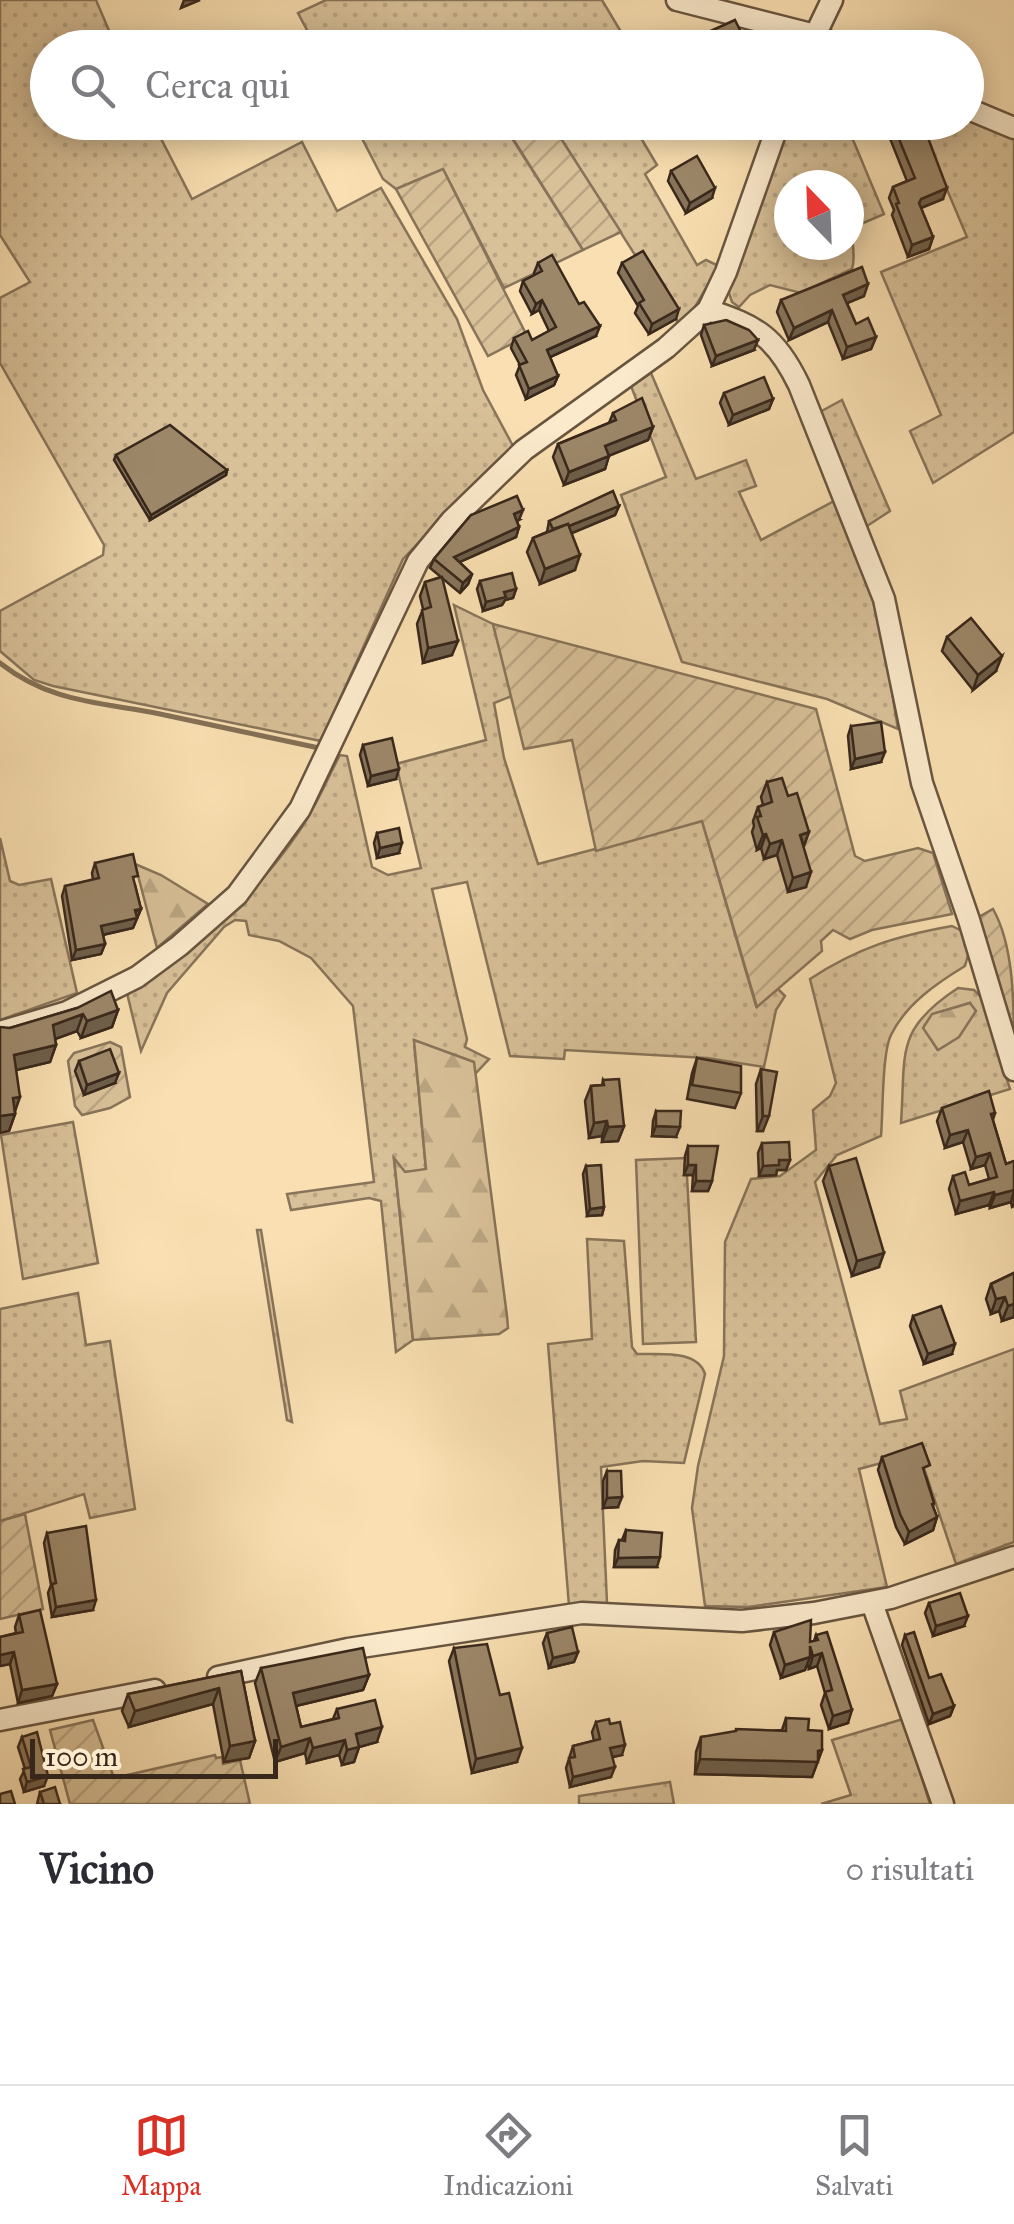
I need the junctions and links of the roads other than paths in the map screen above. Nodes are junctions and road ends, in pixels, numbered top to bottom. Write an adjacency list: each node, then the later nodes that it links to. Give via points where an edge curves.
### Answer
1 (677, 0): 3 (street)
2 (832, 0): 4 (street)
3 (776, 30)
4 (817, 30)
5 (984, 116): 6 (street)
6 (1014, 128)
7 (773, 140): 8 (street)
8 (708, 310): 9 (street, via 524,450 418,560 300,809 237,895 137,977 67,1012); 10 (street, via 766,334 799,384 884,599 922,783)
9 (0, 1032)
10 (1014, 1070)
11 (1014, 1558): 12 (street)
12 (872, 1603): 13 (street, via 742,1622 582,1613); 16 (street)
13 (206, 1679)
14 (168, 1687): 15 (street)
15 (0, 1720)
16 (943, 1804)

